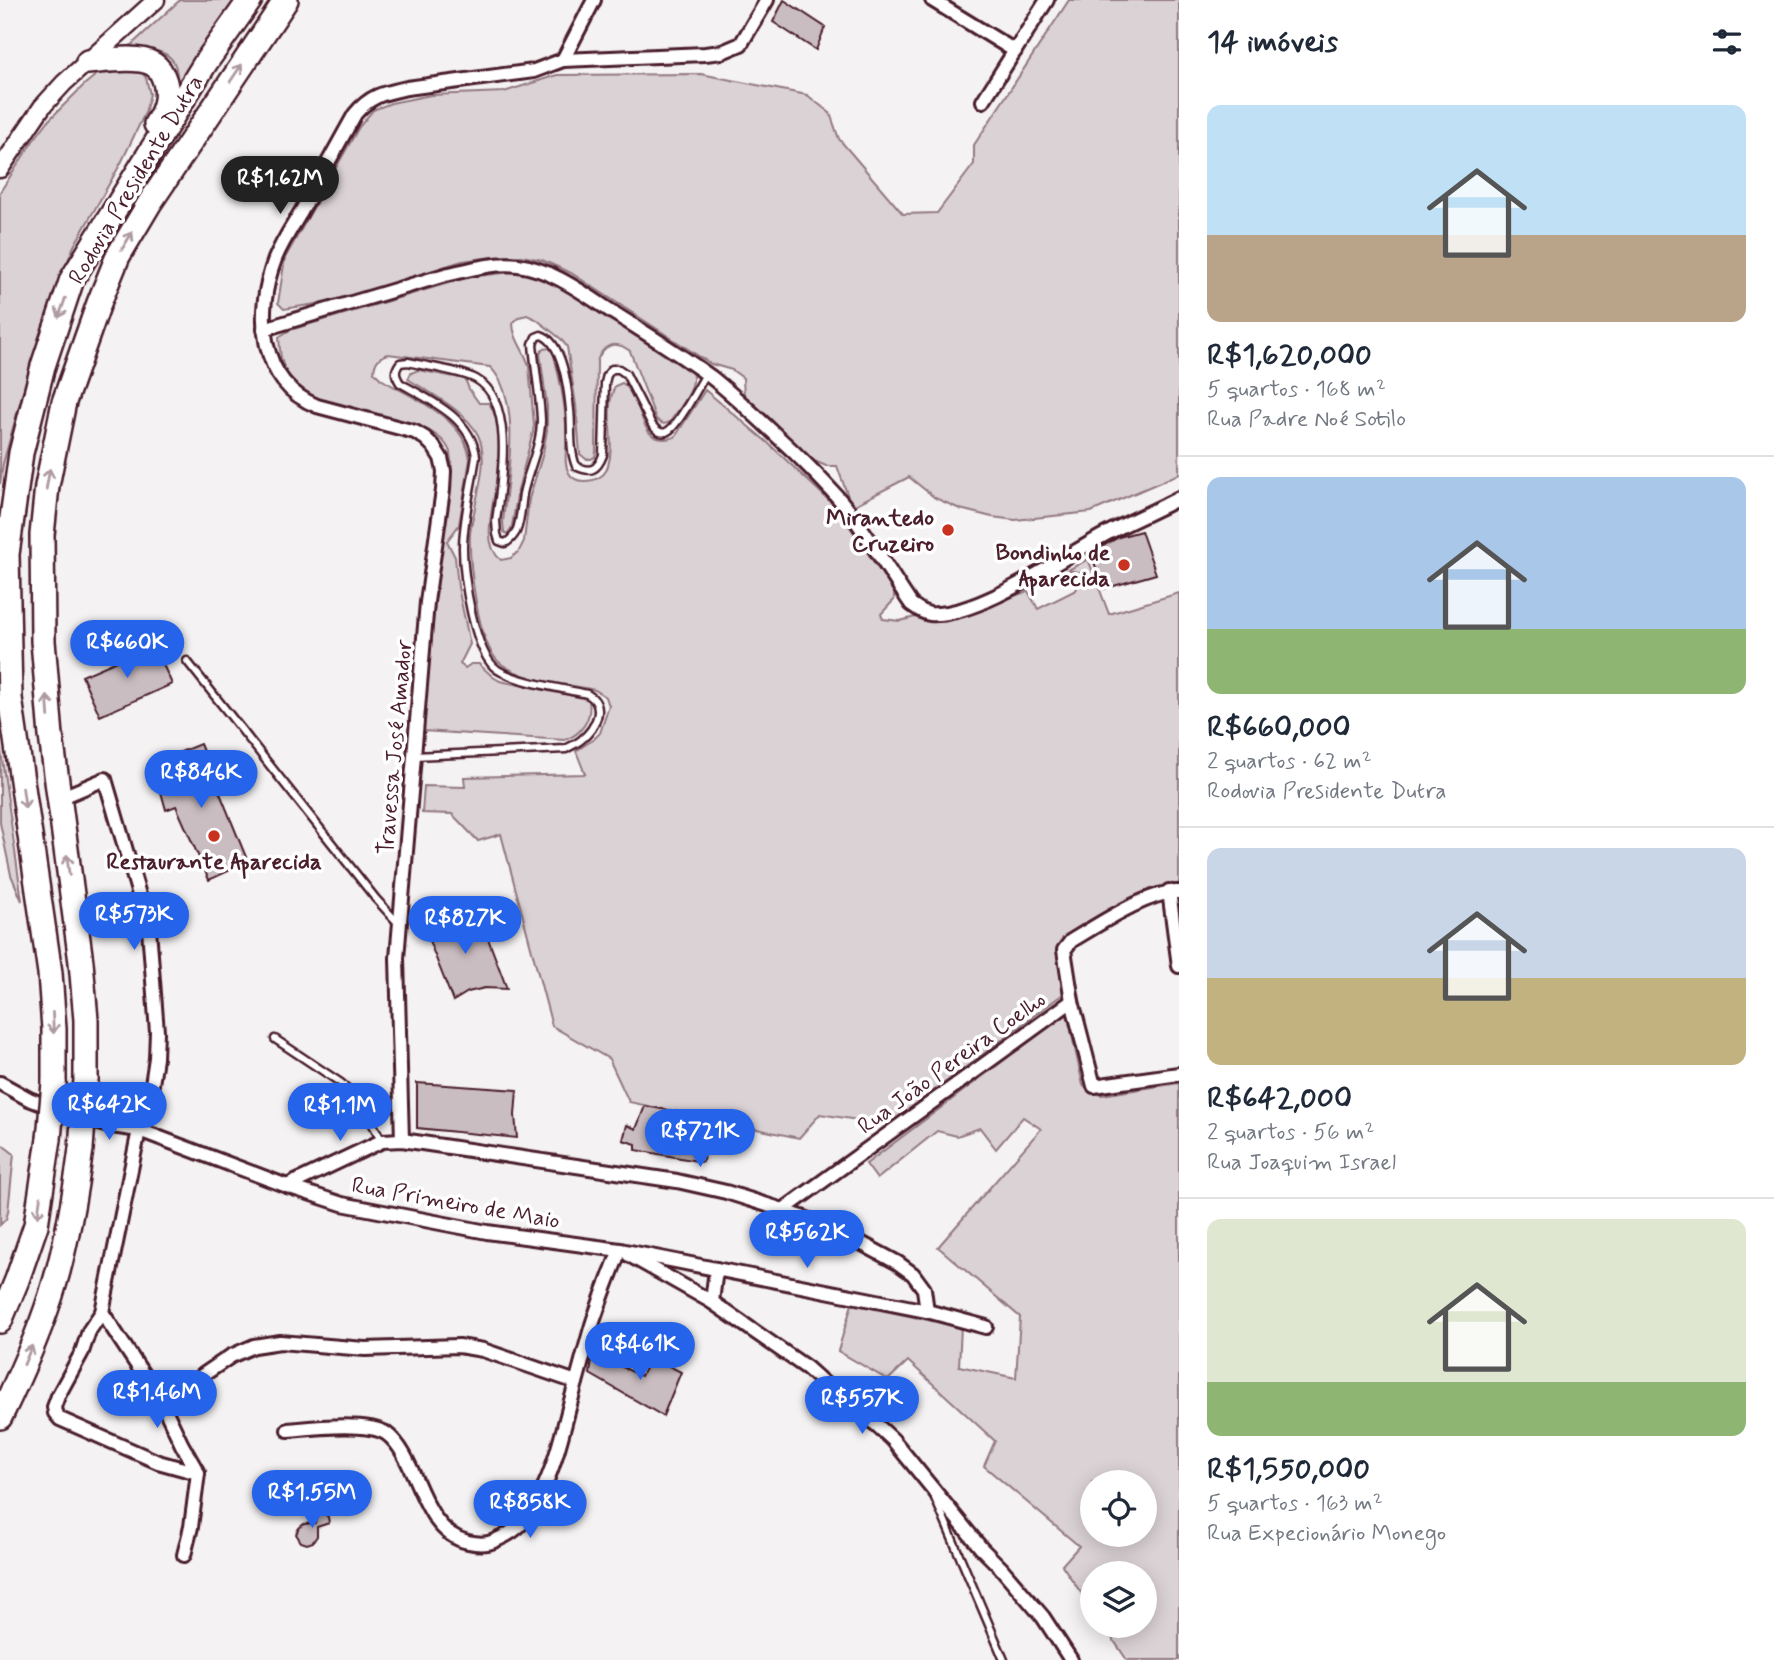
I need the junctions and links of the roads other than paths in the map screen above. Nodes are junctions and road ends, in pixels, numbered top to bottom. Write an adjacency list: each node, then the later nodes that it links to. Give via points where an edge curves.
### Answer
1 (156, 0): 10 (street)
2 (250, 0): 13 (highway, Rodovia Presidente Dutra, via 205,62)
3 (286, 0): 19 (highway, Rodovia Presidente Dutra, one-way to 3, via 43,640 42,535 64,402 118,256)
4 (594, 0): 9 (street)
5 (767, 0): 9 (street, via 741,44 722,52)
6 (932, 0): 8 (street)
7 (1047, 0): 8 (street)
8 (1015, 51): 11 (street)
9 (563, 60): 14 (street, via 534,71 388,92 363,104 276,258 265,298)
10 (88, 62): 12 (street, via 42,107); 13 (highway, via 153,63 166,86 162,114 134,158)
11 (983, 101)
12 (0, 169)
13 (108, 218): 37 (highway, Rodovia Presidente Dutra, one-way to 37, bridge, via 72,279 43,366 21,453 7,554 10,698 50,973 54,1083 36,1225)
14 (264, 329): 15 (street, via 444,275 517,265 562,280); 18 (street, Travessa José Amador, via 274,366 303,400 415,432 441,458 443,490 427,602)
15 (706, 374): 16 (street, via 826,484 911,604 929,614 961,608 1013,588); 18 (lane, via 678,421 664,433 652,425 626,374 612,369 605,383 603,455 600,464 586,471 576,466 572,457 570,409 556,346 547,337 536,337 539,438 519,523 505,543 496,534 504,435 490,391 468,376 400,363 396,376 400,383 455,418 474,444 463,547 468,593 486,656 495,668 512,677 587,694 598,706 591,731 566,749)
16 (1179, 498)
17 (187, 662): 21 (lane)
18 (414, 756): 21 (street, Travessa José Amador)
19 (60, 798): 27 (street, via 105,779 149,929 156,1058 149,1104); 41 (highway, Rodovia Presidente Dutra, one-way to 19, bridge, via 55,1284 81,1149 86,1020)
20 (1174, 892): 22 (street); 23 (street, via 1132,906 1071,941 1064,950)
21 (400, 924): 28 (street, Travessa José Amador)
22 (1179, 966)
23 (1072, 1001): 25 (street, Rua João Pereira Coelho, via 1094,1086); 31 (street, Rua João Pereira Coelho)
24 (275, 1039): 29 (lane, via 350,1090)
25 (1179, 1074)
26 (0, 1083): 27 (street, Rua Primeiro de Maio, via 58,1111)
27 (139, 1130): 30 (street, Rua Primeiro de Maio); 36 (street)
28 (402, 1140): 29 (street); 31 (street, via 677,1181)
29 (382, 1141): 30 (street)
30 (287, 1186): 32 (street, Rua Primeiro de Maio, via 342,1204 487,1232)
31 (783, 1210): 35 (street, via 898,1263 924,1289)
32 (620, 1250): 33 (street, Rua Primeiro de Maio); 34 (street); 39 (street)
33 (716, 1269): 34 (street); 35 (street, Rua Primeiro de Maio)
34 (712, 1301): 44 (street, via 807,1368 878,1426)
35 (927, 1311): 38 (street, Rua Primeiro de Maio)
36 (102, 1312): 40 (street); 43 (street, via 89,1331 55,1413 158,1462)
37 (0, 1321)
38 (986, 1327)
39 (576, 1382): 40 (street, via 459,1346 365,1349 280,1342 231,1356); 42 (street, via 555,1455 528,1516 519,1528 488,1543 464,1541 442,1525 422,1496 402,1452 381,1430)
40 (162, 1403): 43 (street)
41 (0, 1417)
42 (288, 1430)
43 (198, 1473): 45 (street)
44 (928, 1481): 46 (lane); 47 (street, via 1043,1617)
45 (184, 1555)
46 (1004, 1660)
47 (1072, 1660)

